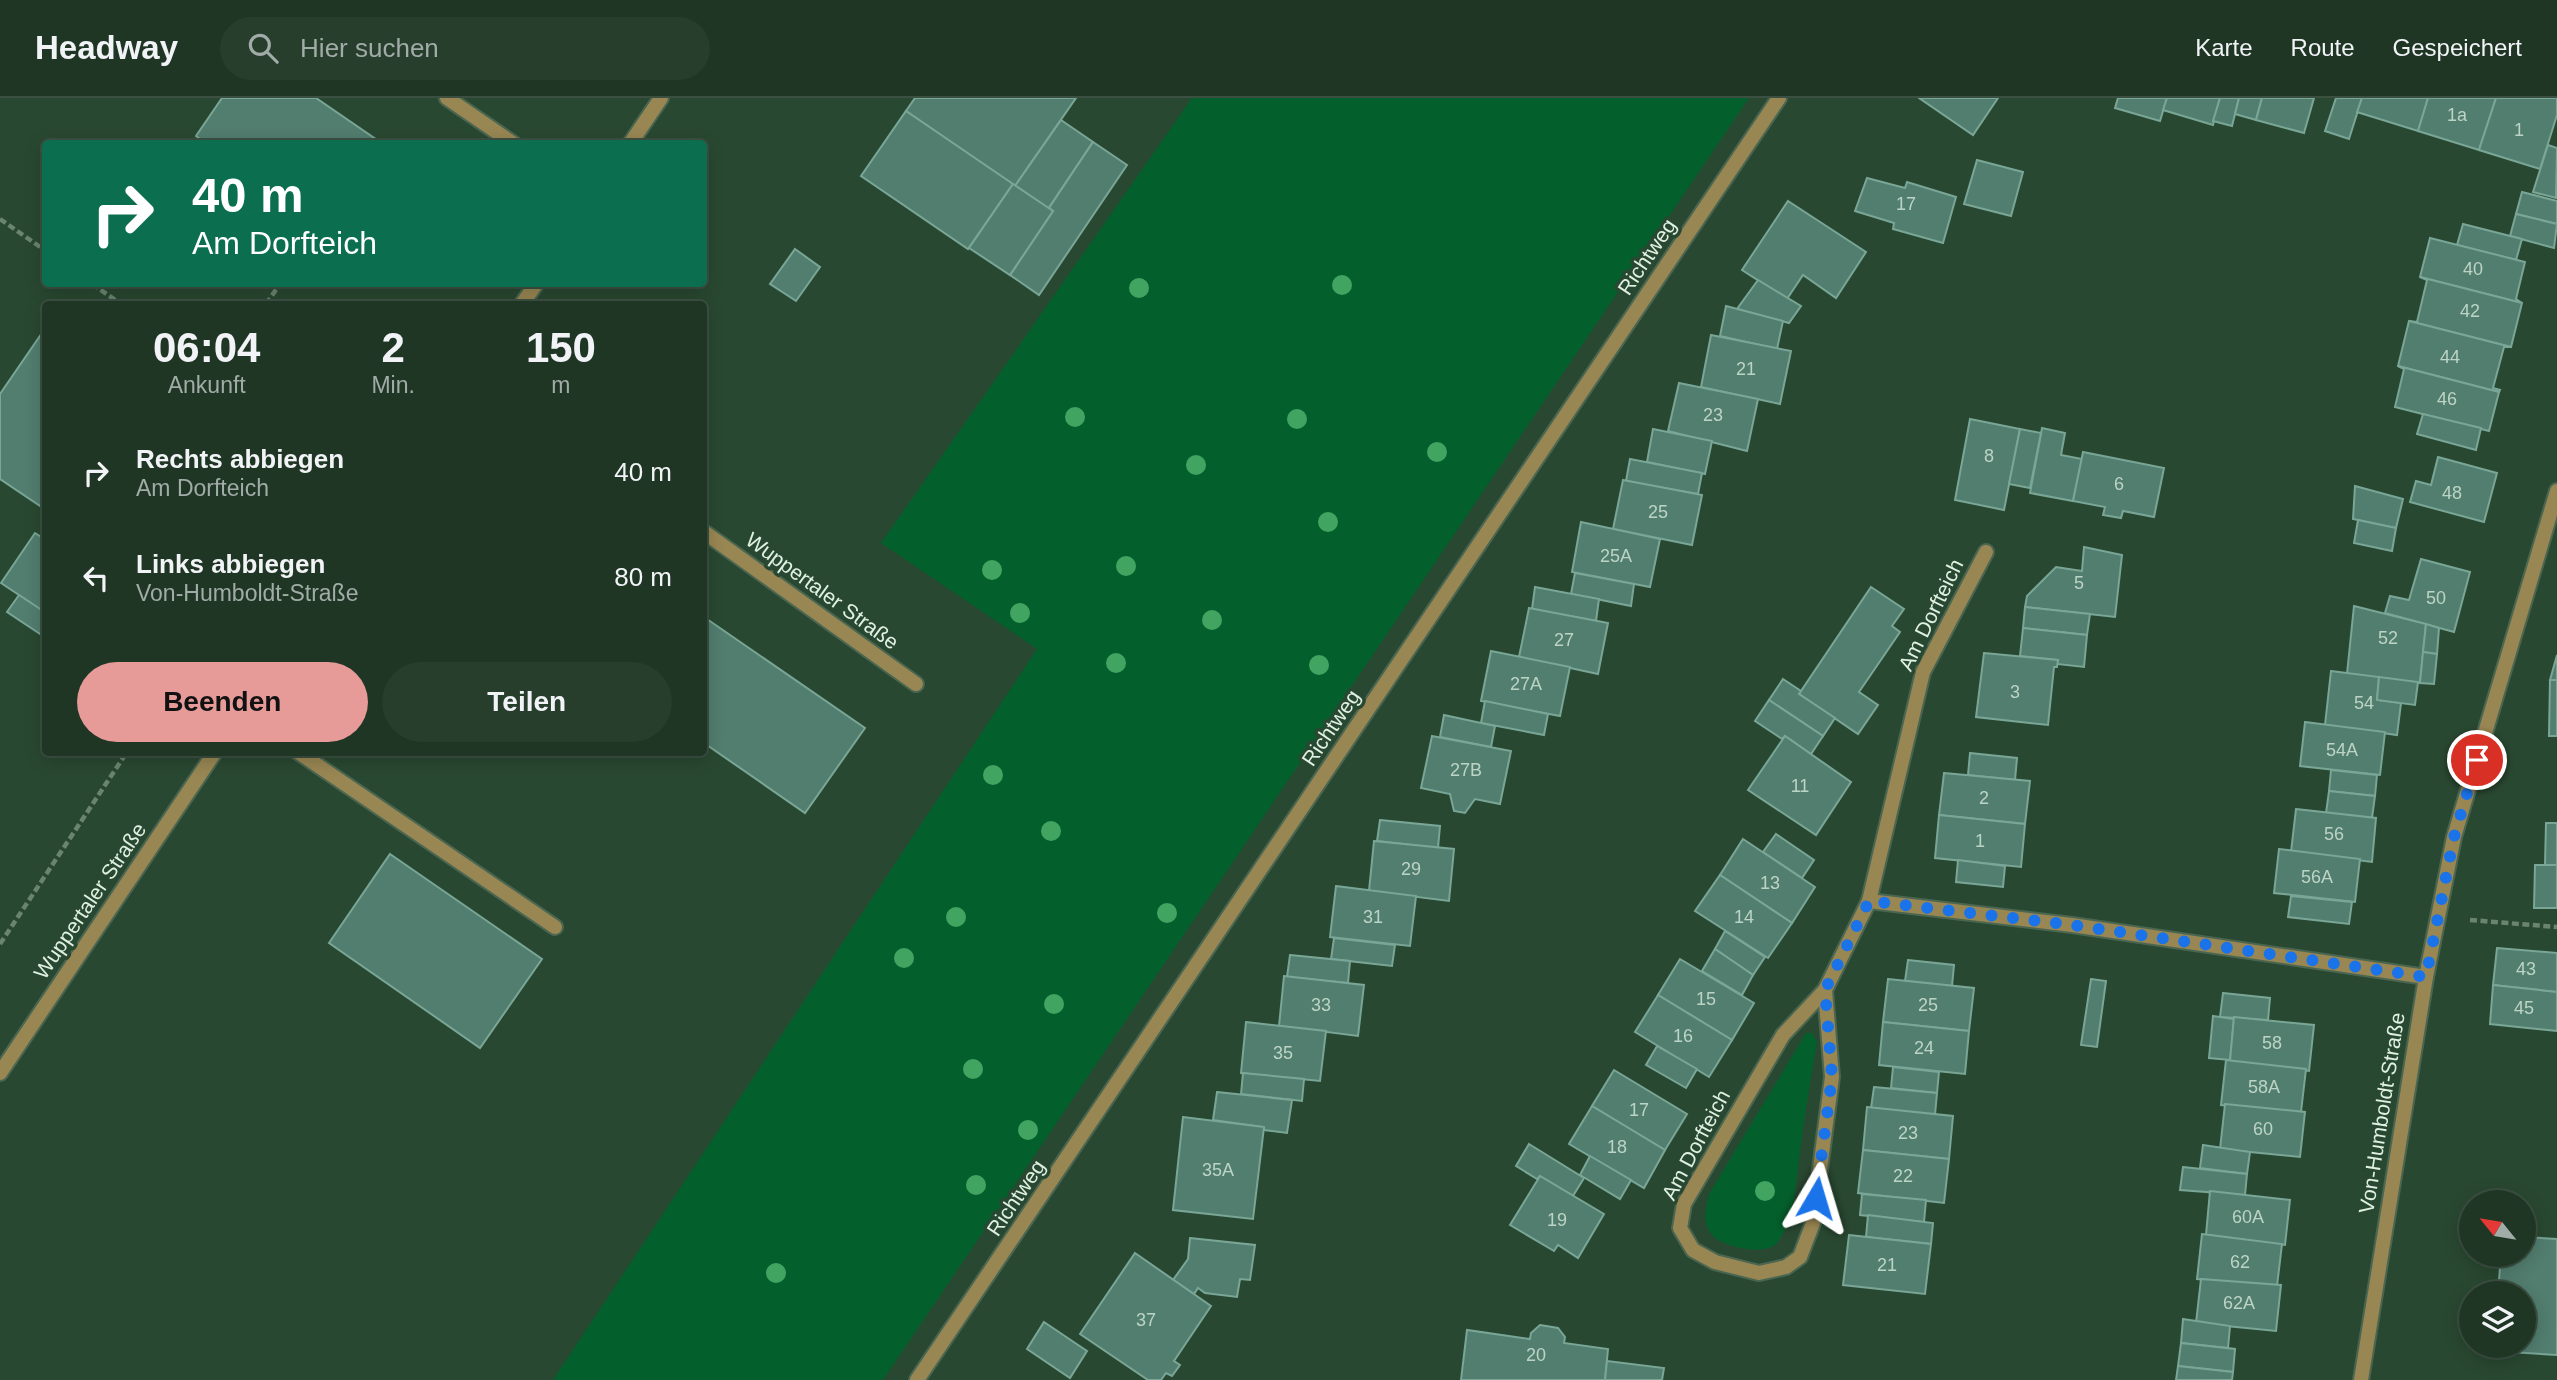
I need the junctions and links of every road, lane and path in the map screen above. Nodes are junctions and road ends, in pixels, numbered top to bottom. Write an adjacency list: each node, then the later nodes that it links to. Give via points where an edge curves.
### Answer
1 (447, 98): 4 (street)
2 (661, 98): 5 (street)
3 (1779, 98): 25 (street, Richtweg)
4 (508, 140)
5 (633, 140)
6 (0, 219): 7 (path)
7 (42, 248)
8 (96, 287): 9 (path)
9 (117, 301)
10 (2557, 491): 18 (street, Von-Humboldt-Straße, via 2454,837)
11 (707, 534): 13 (street, Wuppertaler Straße)
12 (1986, 552): 17 (street, Am Dorfteich, via 1923,672)
13 (916, 684)
14 (124, 756): 21 (path)
15 (212, 756): 24 (street, Wuppertaler Straße)
16 (304, 756): 19 (street)
17 (1869, 901): 22 (street, via 2072,925); 23 (street, Am Dorfteich)
18 (2438, 918): 20 (path); 22 (street, Von-Humboldt-Straße)
19 (555, 927)
20 (2557, 927)
21 (0, 944)
22 (2426, 977): 26 (street, Von-Humboldt-Straße)
23 (1825, 990): 23 (street, Am Dorfteich, via 1783,1035 1684,1203 1680,1228 1693,1250 1715,1262 1759,1273 1786,1268 1800,1257 1814,1223 1832,1077)
24 (0, 1073)
25 (917, 1380)
26 (2361, 1380)

